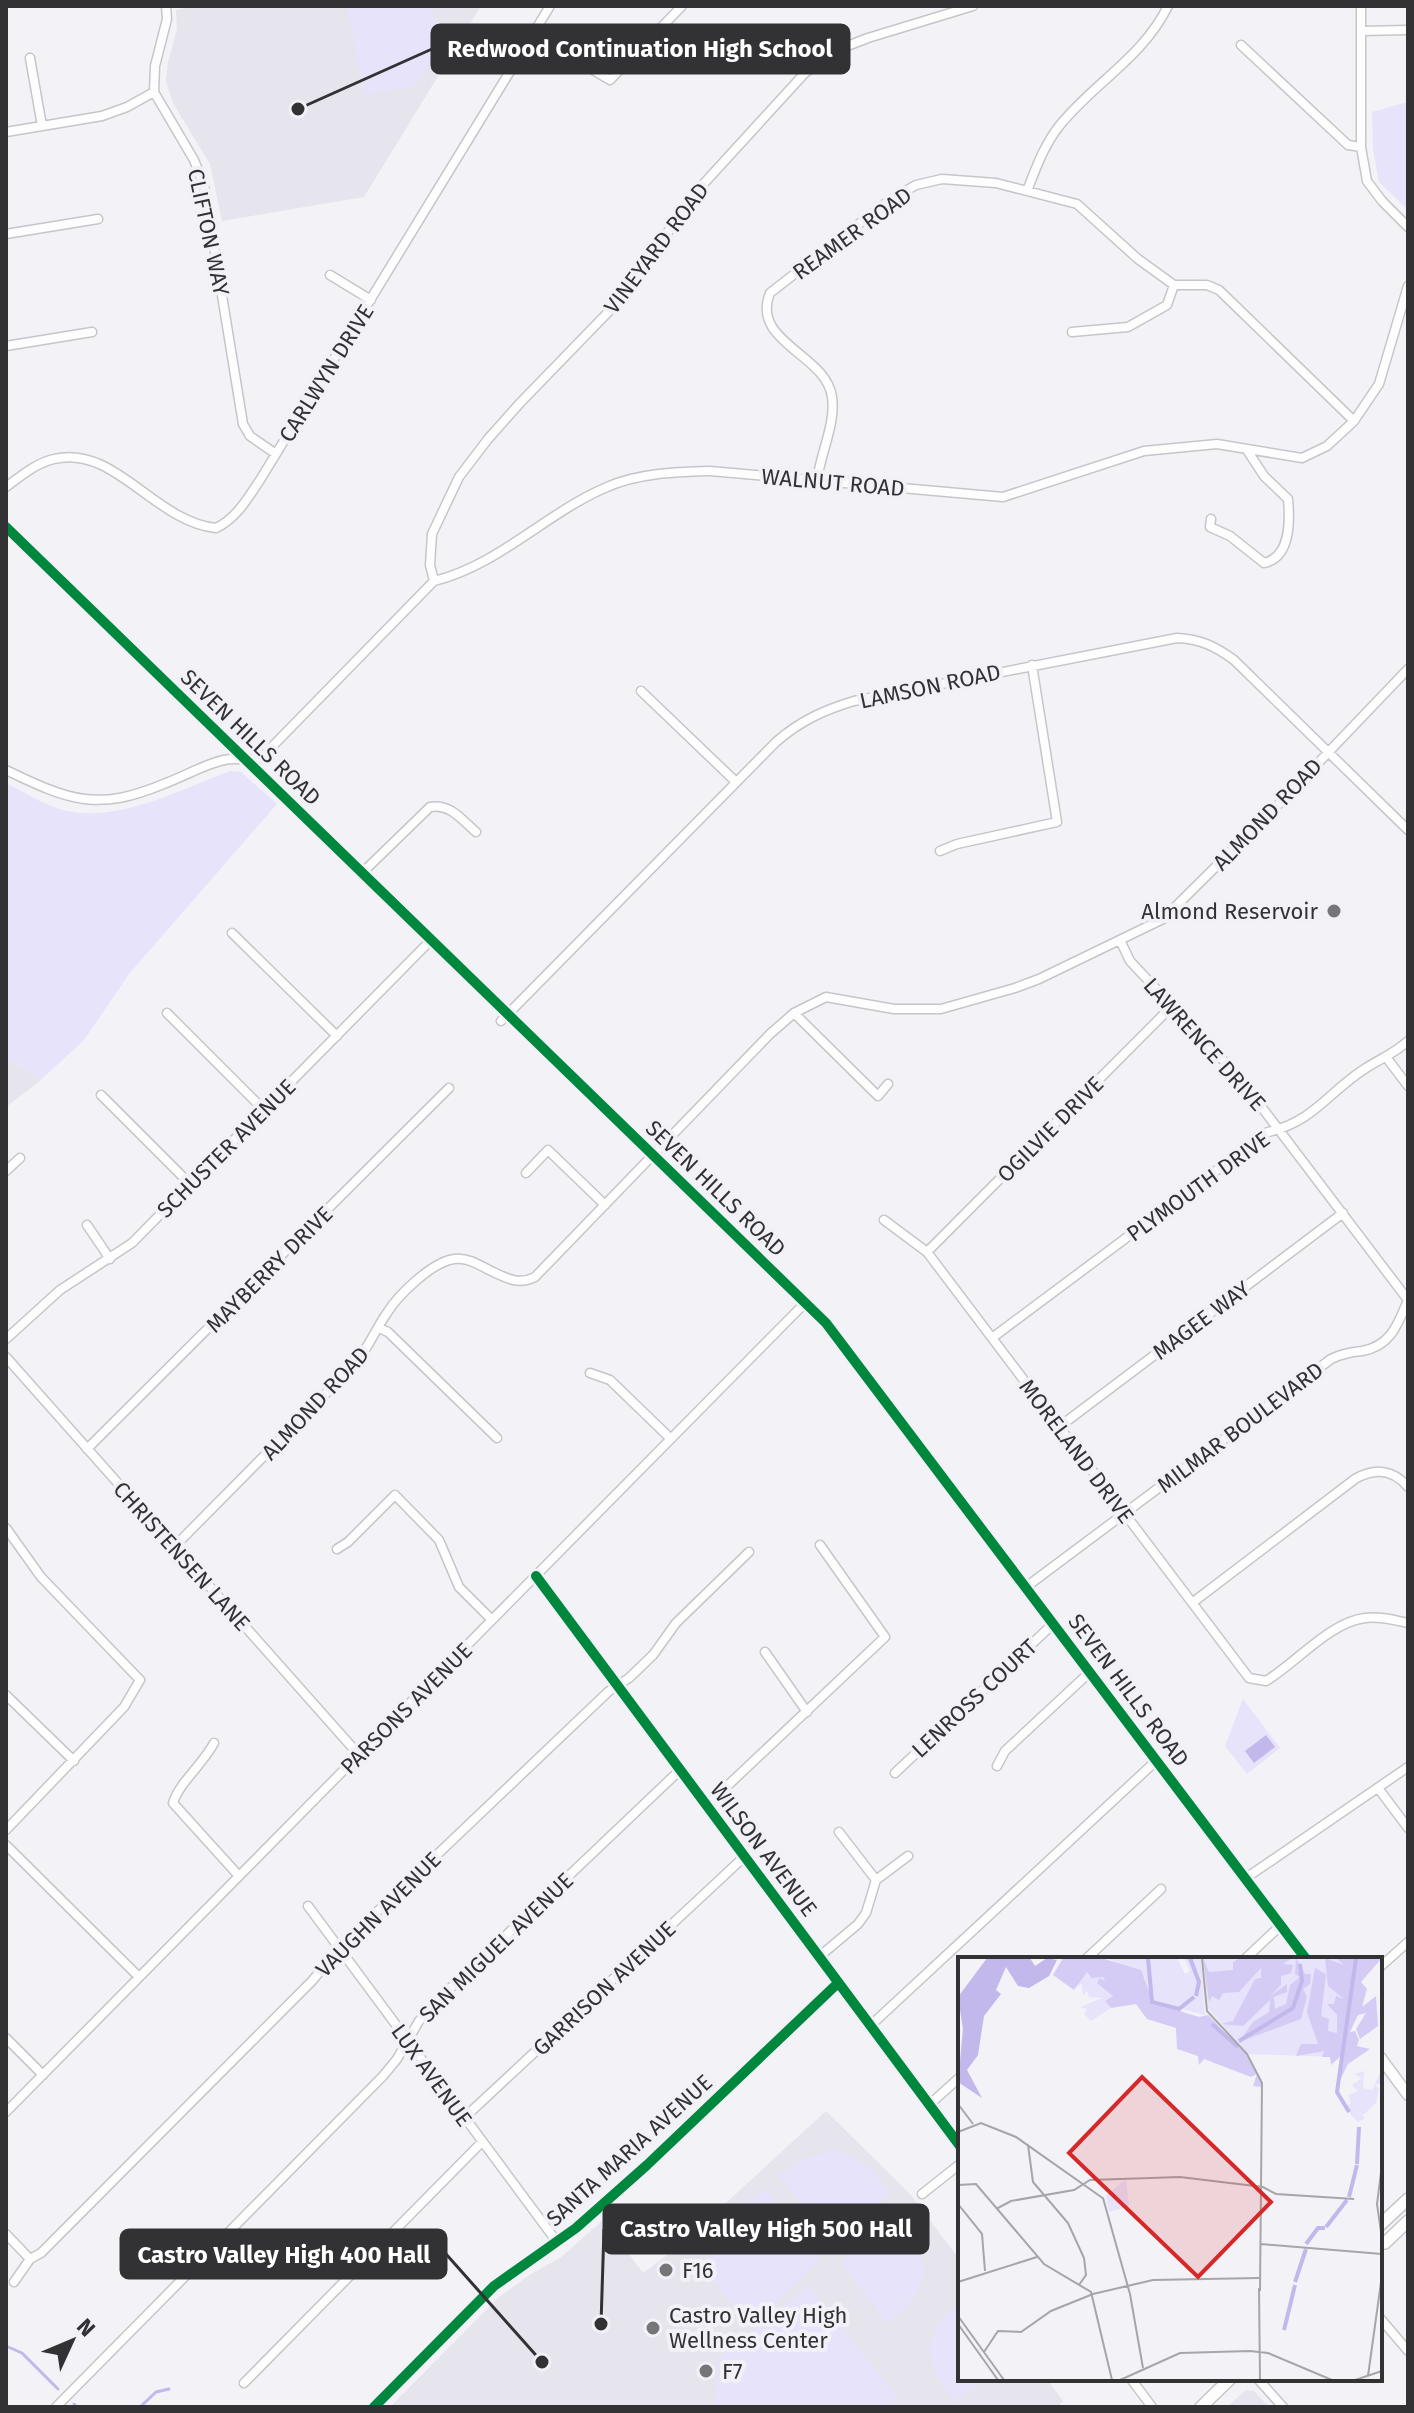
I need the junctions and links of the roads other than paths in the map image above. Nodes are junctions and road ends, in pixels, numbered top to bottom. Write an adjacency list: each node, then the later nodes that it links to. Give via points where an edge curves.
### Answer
1 (166, 6): 12 (street)
2 (550, 6): 9 (street, CARLWYN DRIVE)
3 (682, 6): 9 (street, via 610,80)
4 (973, 6): 34 (street, VINEYARD ROAD, via 829,53 804,74 697,191 618,302 520,403 459,477 432,534)
5 (1168, 6): 16 (street, via 1144,44 1058,128)
6 (1361, 6): 8 (street)
7 (1408, 30): 8 (street)
8 (1361, 31): 15 (street)
9 (532, 34): 23 (street, CARLWYN DRIVE)
10 (1241, 45): 15 (street, via 1348,145)
11 (30, 58): 13 (street)
12 (154, 92): 13 (street, via 115,113); 29 (street, CLIFTON WAY, via 204,185 243,424 250,436)
13 (42, 126): 14 (street)
14 (6, 132)
15 (1361, 147): 18 (street, via 1367,181)
16 (1027, 191): 21 (street, REAMER ROAD, via 1077,204); 30 (street, REAMER ROAD, via 963,179 916,185 770,293 768,323 816,370 832,395)
17 (98, 219): 19 (street)
18 (1408, 227)
19 (6, 234)
20 (330, 275): 23 (street)
21 (1174, 285): 25 (street, via 1167,305 1128,327); 27 (street, via 1219,290)
22 (1408, 286): 27 (street, WALNUT ROAD, via 1379,384)
23 (371, 300): 29 (street, CARLWYN DRIVE)
24 (92, 332): 26 (street)
25 (1072, 332)
26 (6, 346)
27 (1354, 421): 28 (street, WALNUT ROAD, via 1327,446 1302,458)
28 (1247, 450): 30 (street, WALNUT ROAD, via 1217,444 1144,451 1003,497); 32 (street, via 1288,499 1290,523 1283,548 1274,561 1264,563 1210,527)
29 (276, 454): 31 (street, CARLWYN DRIVE, via 246,502 216,528 181,519 104,465 78,457 43,463)
30 (817, 481): 34 (street, WALNUT ROAD, via 667,472 609,486 488,561)
31 (6, 487)
32 (1211, 519)
33 (6, 527): 39 (street, SEVEN HILLS ROAD)
34 (434, 581): 39 (street, WALNUT ROAD, via 274,747 261,758)
35 (1032, 665): 38 (street, LAMSON ROAD, via 1177,638 1215,645); 41 (street, LAMSON ROAD, via 820,712 790,730); 44 (street, via 1057,822)
36 (1408, 669): 38 (street, ALMOND ROAD)
37 (641, 691): 41 (street)
38 (1327, 752): 42 (street, LAMSON ROAD); 48 (street, ALMOND ROAD, via 1163,919)
39 (246, 760): 40 (street, WALNUT ROAD, via 225,760 135,796 101,801 62,795); 45 (street, SEVEN HILLS ROAD)
40 (6, 770)
41 (735, 781): 52 (street, LAMSON ROAD)
42 (1408, 830)
43 (476, 832): 45 (street, via 448,808 430,807)
44 (940, 851)
45 (362, 873): 47 (street, SEVEN HILLS ROAD)
46 (232, 933): 53 (street)
47 (431, 940): 52 (street, SEVEN HILLS ROAD); 53 (street, SCHUSTER AVENUE)
48 (1120, 940): 49 (street, LAWRENCE DRIVE, via 1130,961); 51 (street, ALMOND ROAD, via 1039,979 941,1009 894,1009 826,997)
49 (1172, 1006): 61 (street, LAWRENCE DRIVE, via 1238,1076); 71 (street, OGILVIE DRIVE)
50 (167, 1013): 60 (street)
51 (794, 1013): 56 (street, via 878,1096); 62 (street, ALMOND ROAD)
52 (505, 1018): 62 (street, SEVEN HILLS ROAD)
53 (337, 1036): 60 (street, SCHUSTER AVENUE)
54 (1408, 1041): 55 (street, PLYMOUTH DRIVE)
55 (1386, 1057): 57 (street); 61 (street, PLYMOUTH DRIVE, via 1360,1072 1315,1112)
56 (888, 1084)
57 (1408, 1086)
58 (449, 1088): 83 (street, MAYBERRY DRIVE)
59 (101, 1095): 66 (street)
60 (264, 1110): 66 (street, SCHUSTER AVENUE)
61 (1278, 1130): 68 (street, LAWRENCE DRIVE); 76 (street, PLYMOUTH DRIVE, via 1268,1132)
62 (654, 1155): 67 (street, ALMOND ROAD); 74 (street, SEVEN HILLS ROAD)
63 (20, 1158): 64 (street)
64 (6, 1171)
65 (526, 1173): 67 (street, via 548,1150)
66 (190, 1184): 72 (street, SCHUSTER AVENUE)
67 (605, 1205): 75 (street, ALMOND ROAD, via 535,1277 515,1281 466,1260 446,1261 392,1306)
68 (1343, 1213): 73 (street, LAWRENCE DRIVE); 80 (street, MAGEE WAY)
69 (884, 1220): 71 (street, MORELAND DRIVE)
70 (87, 1225): 72 (street)
71 (927, 1252): 76 (street, MORELAND DRIVE)
72 (110, 1259): 77 (street, SCHUSTER AVENUE, via 60,1290)
73 (1408, 1300): 85 (street, MILMAR BOULEVARD, via 1384,1343 1331,1359)
74 (805, 1303): 82 (street, PARSONS AVENUE); 92 (street, SEVEN HILLS ROAD, via 839,1338)
75 (379, 1328): 81 (street); 88 (street, ALMOND ROAD, via 339,1382)
76 (992, 1338): 80 (street, MORELAND DRIVE)
77 (6, 1339)
78 (7, 1360): 83 (street, CHRISTENSEN LANE)
79 (590, 1373): 82 (street, via 610,1380)
80 (1059, 1427): 85 (street, MORELAND DRIVE)
81 (497, 1438)
82 (671, 1439): 91 (street, PARSONS AVENUE)
83 (87, 1449): 88 (street, CHRISTENSEN LANE)
84 (1408, 1487): 93 (street, via 1388,1473 1371,1472 1355,1479)
85 (1124, 1514): 92 (street, MILMAR BOULEVARD); 93 (street, MORELAND DRIVE)
86 (6, 1528): 105 (street, via 41,1577 140,1680 124,1707)
87 (820, 1545): 101 (street, via 885,1637)
88 (174, 1547): 103 (street, CHRISTENSEN LANE)
89 (337, 1549): 94 (street, via 395,1495 439,1540 459,1587)
90 (749, 1552): 99 (street, VAUGHN AVENUE)
91 (536, 1576): 94 (street, PARSONS AVENUE); 99 (street, WILSON AVENUE)
92 (1026, 1587): 95 (street, SEVEN HILLS ROAD)
93 (1192, 1603): 96 (street, MORELAND DRIVE, via 1253,1681 1266,1681 1346,1623 1368,1618)
94 (492, 1620): 103 (street, PARSONS AVENUE)
95 (1054, 1623): 98 (street, SEVEN HILLS ROAD); 109 (street, LENROSS COURT)
96 (1408, 1623)
97 (765, 1652): 101 (street)
98 (1090, 1672): 104 (street, SEVEN HILLS ROAD); 106 (street, via 1005,1751)
99 (617, 1686): 108 (street, WILSON AVENUE); 125 (street, VAUGHN AVENUE)
100 (6, 1695): 105 (street)
101 (807, 1712): 111 (street)
102 (214, 1743): 118 (street, via 173,1803)
103 (359, 1755): 118 (street, PARSONS AVENUE)
104 (1157, 1760): 119 (street, SEVEN HILLS ROAD); 133 (street)
105 (74, 1761): 113 (street)
106 (997, 1766)
107 (1408, 1767): 110 (street)
108 (680, 1770): 111 (street, WILSON AVENUE); 135 (street, SAN MIGUEL AVENUE, via 438,2000)
109 (895, 1773)
110 (1378, 1788): 112 (street); 119 (street)
111 (706, 1806): 117 (street, WILSON AVENUE)
112 (1408, 1828)
113 (6, 1830)
114 (839, 1832): 120 (street)
115 (6, 1845): 131 (street)
116 (908, 1856): 120 (street)
117 (744, 1857): 126 (street, WILSON AVENUE); 142 (street, GARRISON AVENUE)
118 (239, 1876): 131 (street, PARSONS AVENUE)
119 (1246, 1878): 123 (street, SEVEN HILLS ROAD)
120 (876, 1880): 126 (street, via 858,1924)
121 (1161, 1889): 127 (street)
122 (308, 1906): 125 (street, LUX AVENUE)
123 (1281, 1925): 128 (street); 129 (street, SEVEN HILLS ROAD)
124 (1408, 1942): 130 (street)
125 (339, 1948): 135 (street, LUX AVENUE); 153 (street, VAUGHN AVENUE, via 312,1981)
126 (820, 1956): 132 (street, WILSON AVENUE)
127 (1088, 1957)
128 (1247, 1957)
129 (1305, 1957)
130 (1382, 1965)
131 (139, 1977): 137 (street, PARSONS AVENUE)
132 (838, 1983): 133 (street, WILSON AVENUE); 151 (street, SANTA MARIA AVENUE, via 647,2165)
133 (870, 2026): 140 (street, WILSON AVENUE)
134 (6, 2038): 137 (street)
135 (407, 2041): 142 (street, LUX AVENUE); 161 (street, SAN MIGUEL AVENUE, via 383,2076)
136 (1382, 2060): 139 (street)
137 (43, 2075): 141 (street, PARSONS AVENUE)
138 (958, 2079): 140 (street)
139 (1408, 2095)
140 (929, 2105): 144 (street, WILSON AVENUE)
141 (6, 2112)
142 (464, 2118): 143 (street, LUX AVENUE)
143 (482, 2142): 151 (street, LUX AVENUE); 160 (street)
144 (958, 2143)
145 (958, 2166): 146 (street)
146 (922, 2194)
147 (1408, 2199): 149 (main road)
148 (1408, 2221): 152 (main road)
149 (1382, 2223)
150 (6, 2234): 153 (street)
151 (557, 2242): 162 (street, SANTA MARIA AVENUE, via 494,2286)
152 (1382, 2243)
153 (30, 2259): 154 (street, VAUGHN AVENUE)
154 (14, 2282)
155 (1382, 2320): 156 (street)
156 (1408, 2351)
157 (1132, 2381): 163 (street)
158 (1228, 2381): 164 (main road)
159 (1260, 2381): 165 (street)
160 (244, 2383)
161 (56, 2407)
162 (374, 2407)
163 (1152, 2407)
164 (1201, 2407)
165 (1283, 2407)

